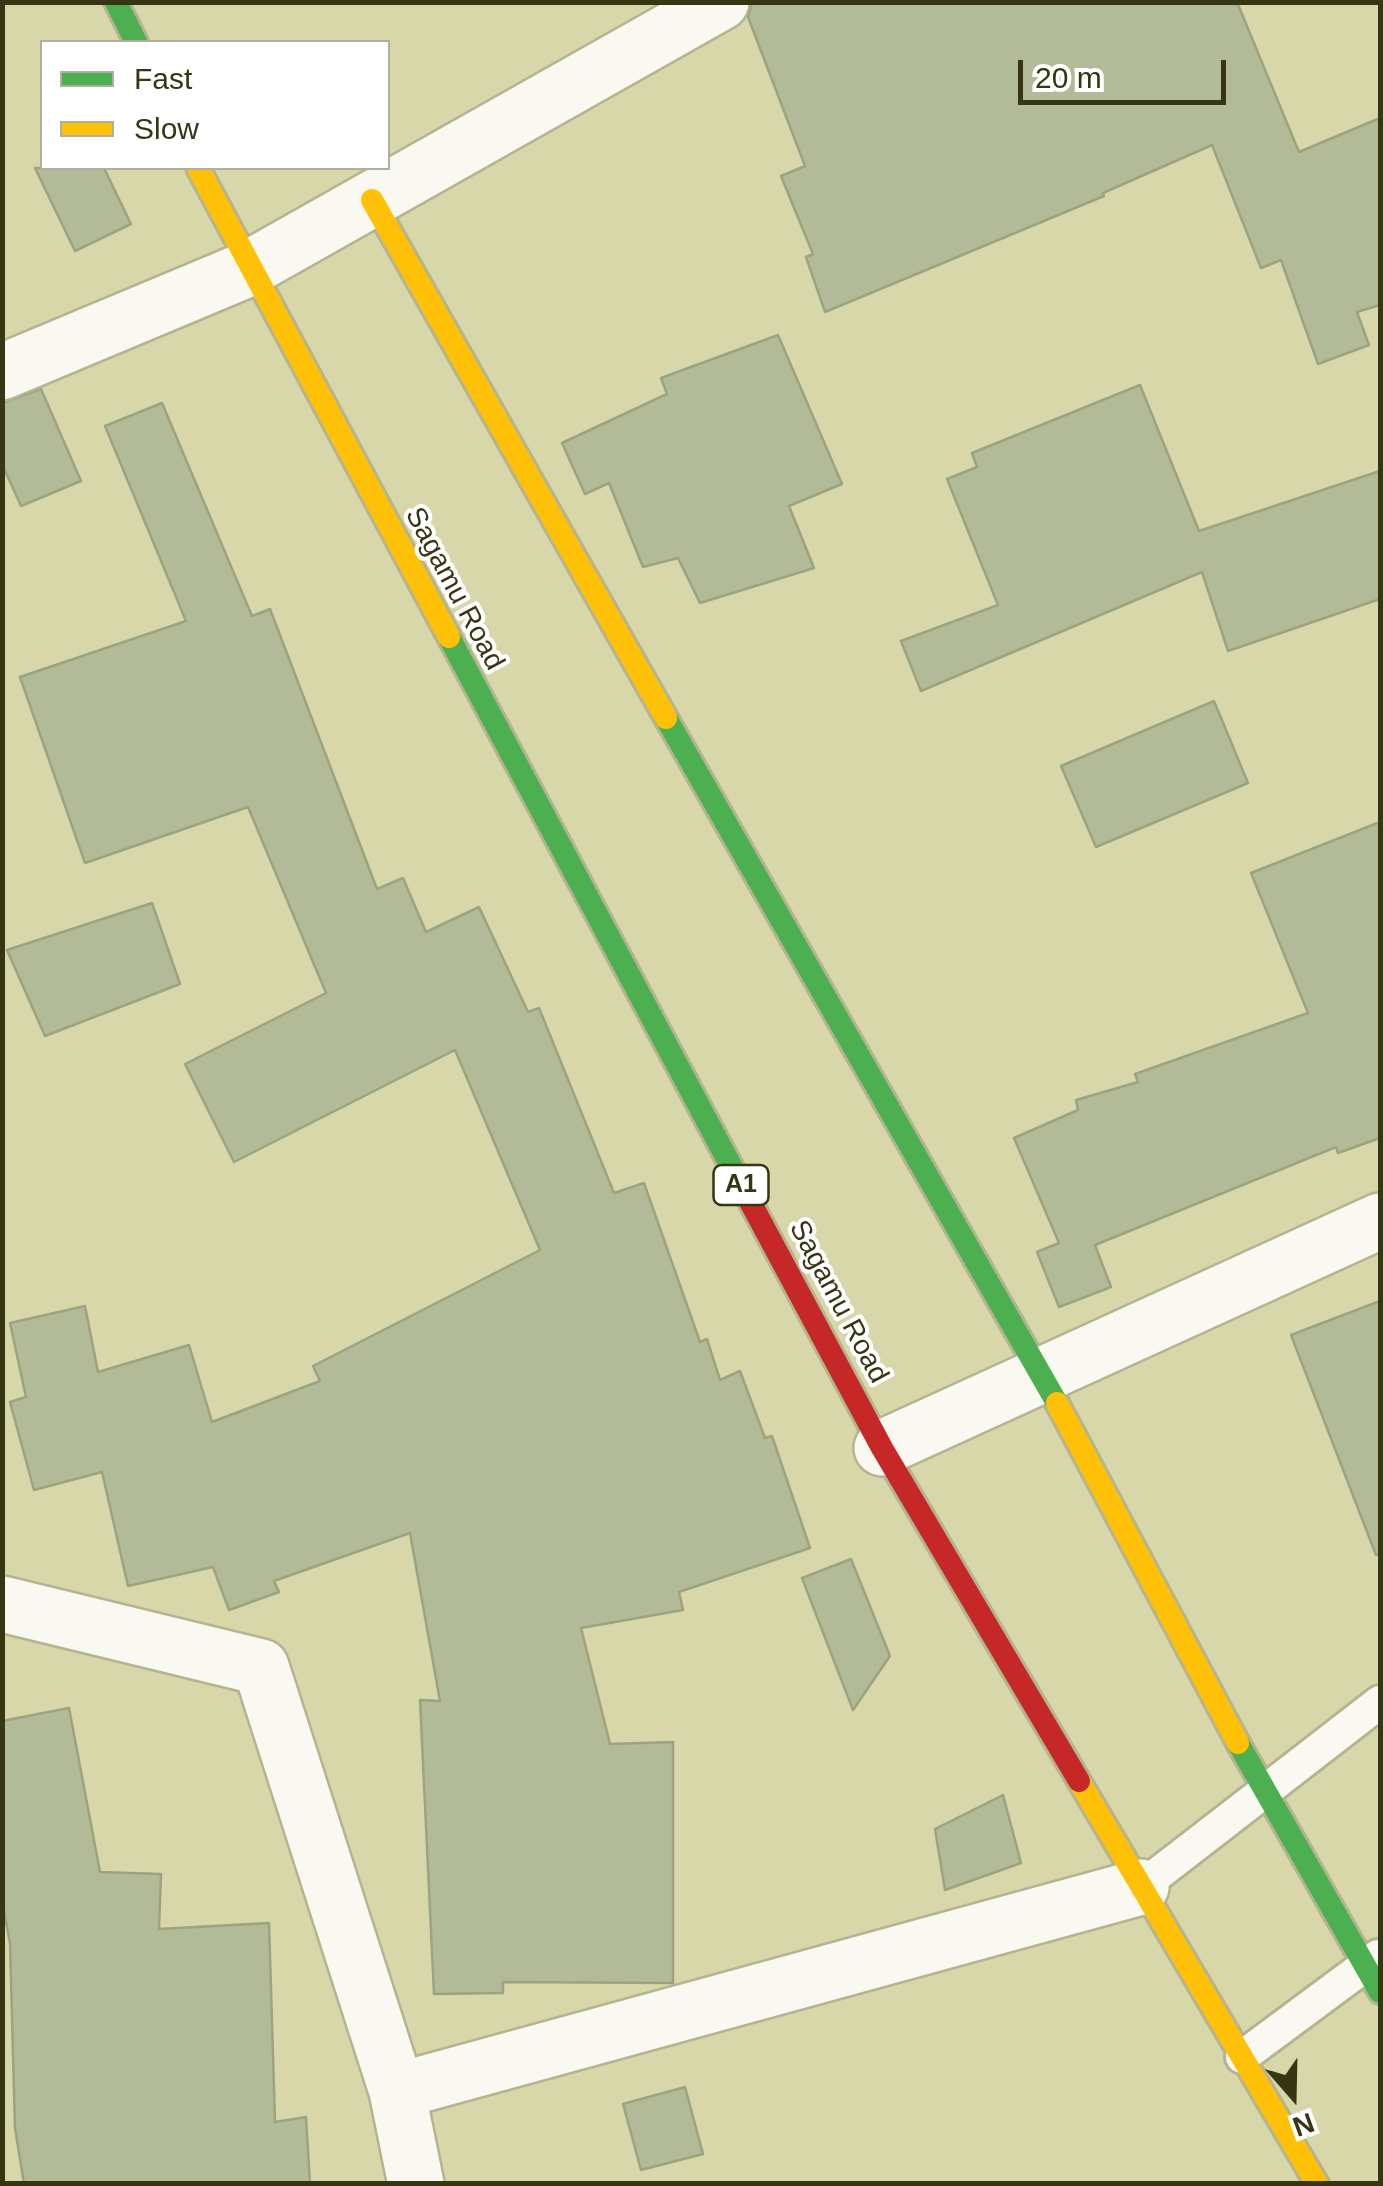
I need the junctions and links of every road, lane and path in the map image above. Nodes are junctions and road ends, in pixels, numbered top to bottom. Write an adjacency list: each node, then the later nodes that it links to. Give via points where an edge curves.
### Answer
1 (116, 2): 3 (main road)
2 (721, 2): 5 (street)
3 (135, 40)
4 (199, 170): 6 (main road, Sagamu Road / A1)
5 (372, 200): 6 (street); 9 (main road)
6 (248, 269): 7 (street); 10 (main road, Sagamu Road / A1)
7 (2, 372)
8 (1380, 1221): 9 (street)
9 (1042, 1375): 10 (street); 13 (main road)
10 (882, 1448): 14 (main road, Sagamu Road / A1)
11 (2, 1604): 17 (street, via 261,1667)
12 (1380, 1702): 13 (lane)
13 (1264, 1792): 14 (lane); 15 (main road)
14 (1141, 1888): 16 (main road, Sagamu Road / A1); 17 (street)
15 (1376, 1970): 16 (lane)
16 (1242, 2058): 19 (main road, Sagamu Road / A1)
17 (397, 2091): 18 (street)
18 (416, 2184)
19 (1317, 2184)

